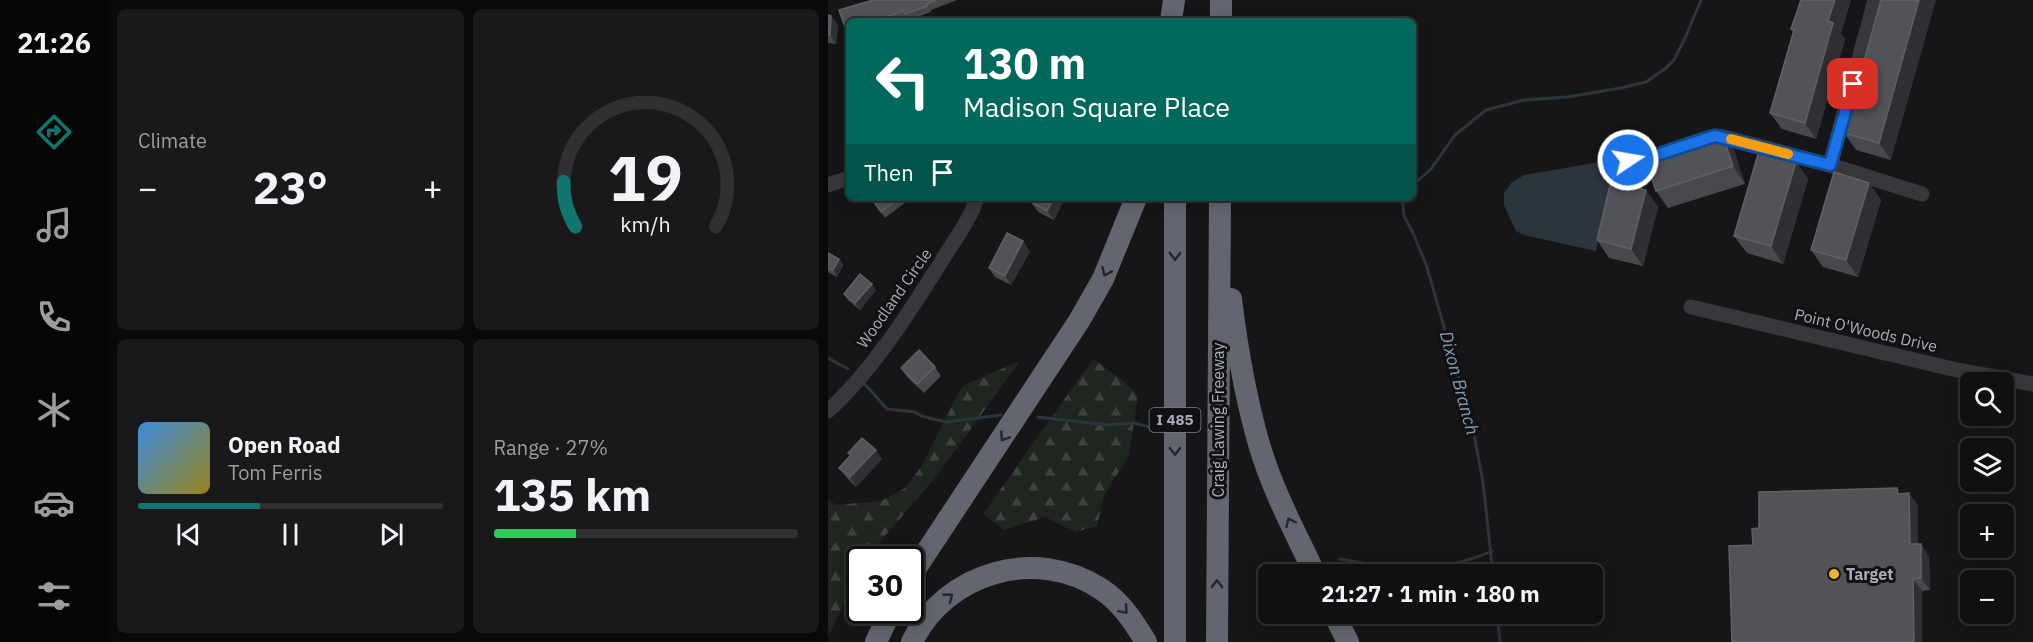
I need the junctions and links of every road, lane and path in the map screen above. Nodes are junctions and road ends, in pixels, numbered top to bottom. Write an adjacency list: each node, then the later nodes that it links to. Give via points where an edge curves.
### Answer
1 (1175, 0): 4 (highway)
2 (1221, 0): 5 (highway)
3 (1875, 0): 7 (street)
4 (1173, 18)
5 (1221, 18)
6 (1624, 159): 7 (street, via 1635,162 1715,136)
7 (1830, 165): 10 (street)
8 (846, 179): 9 (street)
9 (828, 185)
10 (1922, 194)
11 (975, 201): 17 (street, Woodland Circle, via 962,230 891,336)
12 (1135, 201): 18 (highway, one-way to 18, via 1103,279 1080,321)
13 (1175, 201): 25 (highway, I 485, one-way to 25)
14 (1220, 208): 19 (highway, one-way to 14, via 1259,444 1242,376); 26 (highway, Craig Lawing Freeway / I 485, one-way to 14)
15 (1691, 307): 16 (street, Point O'Woods Drive, via 1957,370)
16 (2033, 384)
17 (828, 411)
18 (924, 556)
19 (1310, 564)
20 (884, 624): 22 (highway)
21 (1339, 624): 27 (highway)
22 (876, 642)
23 (912, 642): 24 (highway, one-way to 24, via 926,619 950,595 984,576 1022,567 1062,572 1101,589 1127,613)
24 (1146, 642)
25 (1176, 642)
26 (1216, 642)
27 (1348, 642)

